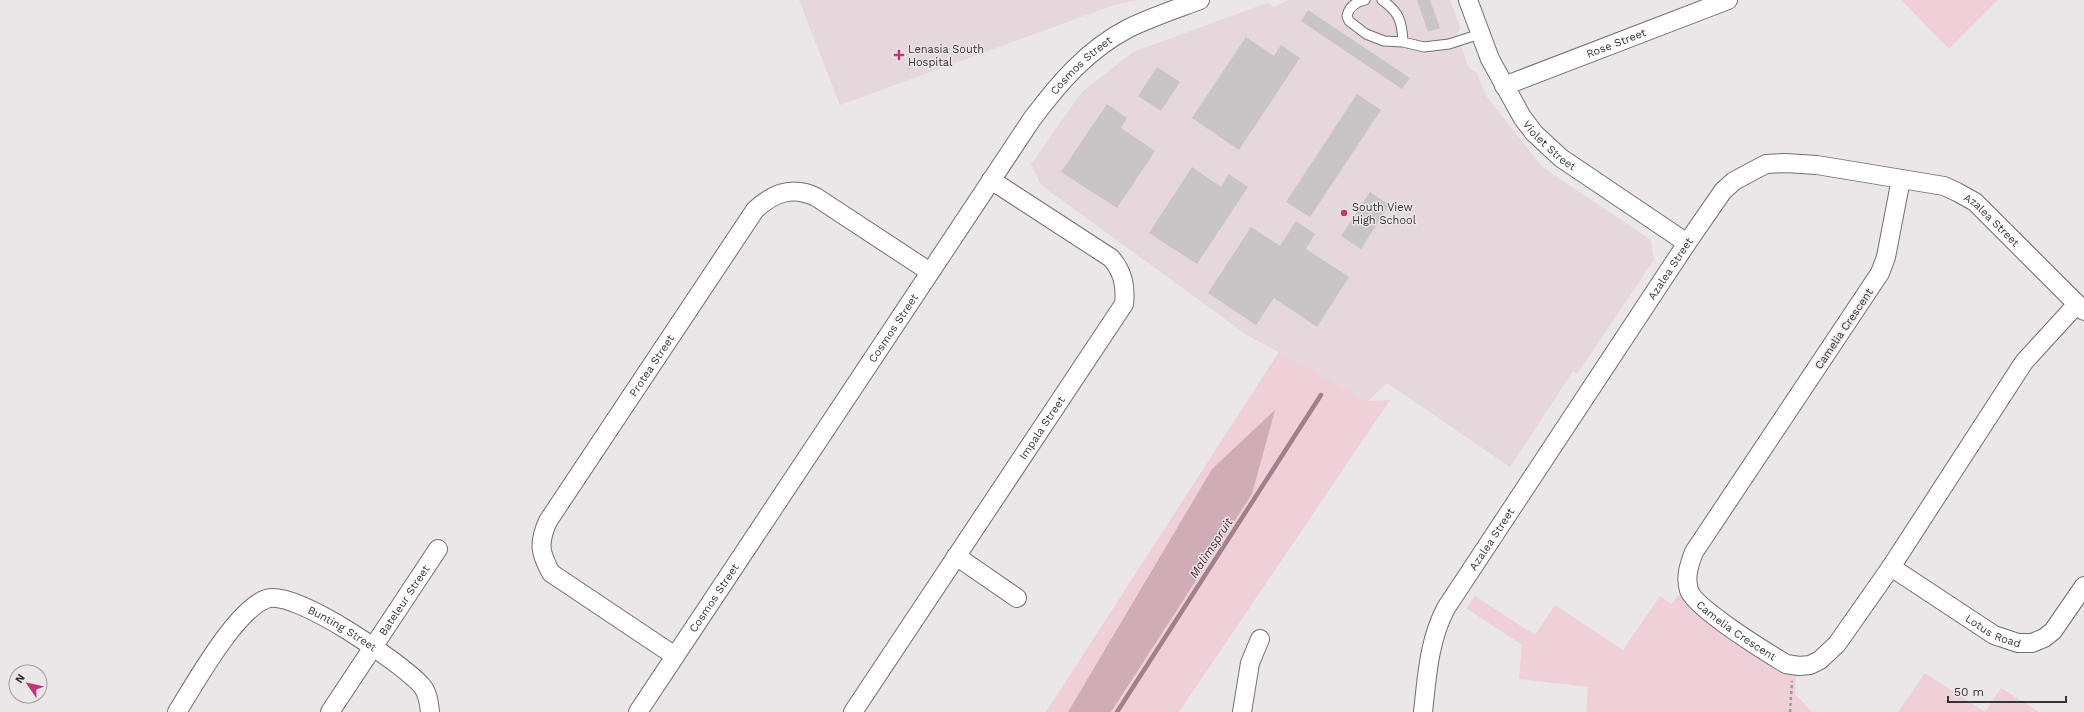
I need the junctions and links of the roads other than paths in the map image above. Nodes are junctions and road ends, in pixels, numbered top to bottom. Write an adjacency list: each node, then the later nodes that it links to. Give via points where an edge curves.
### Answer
1 (1200, 0): 10 (street, Cosmos Street, via 1129,28 1095,50 1071,71 1032,119)
2 (1365, 0): 7 (lane, via 1355,3 1350,8 1347,16 1349,21 1366,34 1384,41)
3 (1382, 0): 7 (lane, via 1394,8 1400,18)
4 (1468, 0): 6 (street, Violet Street)
5 (1728, 0): 8 (street, Rose Street)
6 (1480, 34): 7 (lane, via 1449,44 1424,47); 8 (street, Violet Street)
7 (1403, 42)
8 (1504, 86): 11 (street, Violet Street, via 1522,117 1546,146)
9 (1901, 179): 11 (street, Azalea Street, via 1817,165 1785,162 1766,164 1734,181 1723,191); 13 (street, Azalea Street, via 1944,186 1975,202); 16 (street, Camelia Crescent, via 1886,257 1880,273 1698,546 1688,566 1687,578 1689,592 1695,600 1770,655 1786,664 1810,665 1837,644)
10 (991, 180): 12 (street, Cosmos Street); 15 (street, Impala Street, via 1111,258 1122,276 1125,289 1124,304)
11 (1687, 243): 28 (street, Azalea Street, via 1446,608 1438,623 1430,657)
12 (930, 272): 21 (street, Cosmos Street); 21 (street, Protea Street, via 806,192 785,191 764,202 755,210 557,508 542,534 543,558 551,573)
13 (2080, 308): 16 (street, Camelia Crescent, via 2024,362)
14 (438, 549): 20 (street, Bateleur Street)
15 (956, 556): 18 (street); 26 (street, Impala Street)
16 (1891, 567): 17 (street, Lotus Road, via 1994,635 2018,643 2032,643 2053,631)
17 (2084, 586)
18 (1017, 598)
19 (1260, 639): 27 (street, via 1250,663)
20 (374, 646): 22 (street, Bunting Street, via 305,607 280,598 268,598 257,603 234,625); 23 (street, Bateleur Street); 24 (street, Bunting Street, via 423,688 429,701)
21 (675, 656): 25 (street, Cosmos Street)
22 (177, 712)
23 (330, 712)
24 (430, 712)
25 (638, 712)
26 (853, 712)
27 (1242, 712)
28 (1423, 712)

